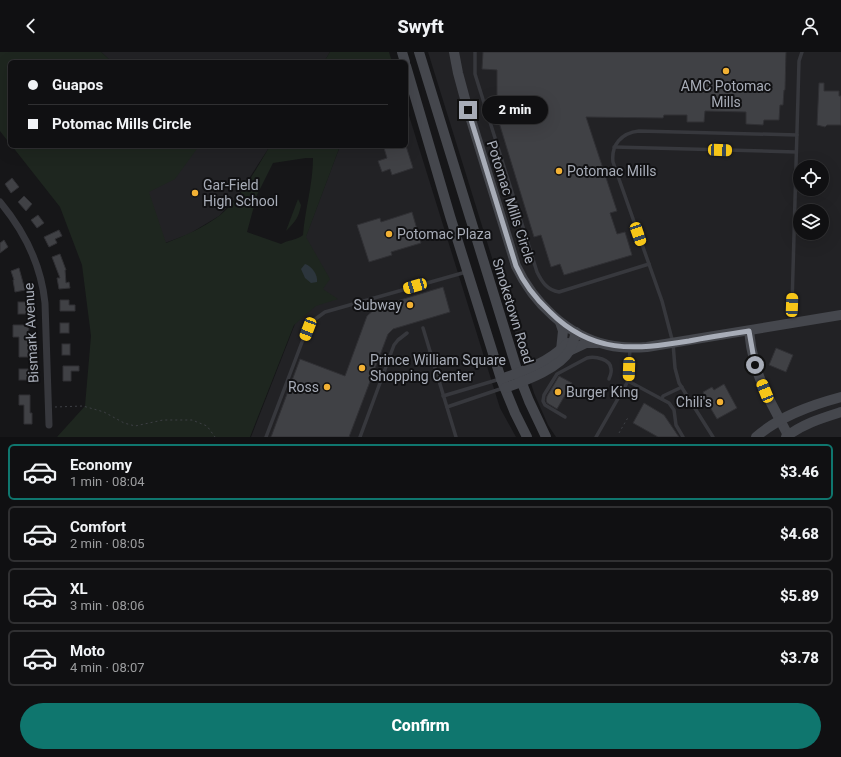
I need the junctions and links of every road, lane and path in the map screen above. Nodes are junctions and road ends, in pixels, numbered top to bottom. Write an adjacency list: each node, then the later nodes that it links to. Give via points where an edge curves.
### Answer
1 (419, 52): 6 (street, Smoketown Road)
2 (454, 52): 15 (street, Potomac Mills Circle, via 468,110 516,266 536,298)
3 (475, 52): 12 (lane, via 475,74 541,281 548,288 559,292)
4 (802, 52): 8 (lane, via 799,61)
5 (408, 73): 7 (street)
6 (439, 115): 7 (street); 25 (street, Smoketown Road)
7 (422, 119): 13 (street)
8 (797, 135): 9 (lane, via 638,131 624,136); 10 (lane)
9 (614, 147): 10 (lane); 12 (lane, via 613,162)
10 (796, 152): 16 (lane, via 792,309)
11 (0, 202): 33 (street, Bismark Avenue, via 22,232 40,274 45,303)
12 (649, 264): 22 (lane)
13 (469, 271): 28 (street); 43 (lane, via 319,315 308,329)
14 (841, 315): 16 (street, Potomac Mills Circle)
15 (560, 322): 19 (street, Potomac Mills Circle); 24 (street)
16 (794, 323): 18 (street, Potomac Mills Circle)
17 (423, 328): 30 (lane)
18 (749, 331): 22 (street, Potomac Mills Circle); 38 (street, via 755,365 765,391)
19 (576, 332): 21 (street, Potomac Mills Circle); 24 (street)
20 (407, 333): 44 (lane, via 394,345)
21 (600, 343): 23 (street, Potomac Mills Circle); 24 (street, via 586,343)
22 (673, 343): 23 (street, Potomac Mills Circle); 29 (lane, via 676,376)
23 (630, 348): 27 (lane)
24 (565, 350): 25 (street, via 548,369 533,378)
25 (519, 378): 28 (street); 47 (street, Smoketown Road)
26 (609, 379): 36 (lane, via 612,370 609,363 596,357 587,358 556,374 543,400 549,409)
27 (628, 381): 32 (lane); 48 (lane)
28 (503, 383): 30 (lane); 34 (lane); 46 (street)
29 (682, 387): 32 (lane, via 663,396); 50 (lane)
30 (444, 396): 34 (lane)
31 (841, 397): 38 (street)
32 (662, 399): 49 (lane, via 674,410 676,425)
33 (48, 407): 39 (street, Bismark Avenue); 42 (path, via 84,406 135,426 163,420 192,420 207,426)
34 (447, 407): 45 (lane)
35 (841, 412): 41 (street, via 817,420)
36 (565, 418)
37 (629, 418): 40 (path)
38 (781, 420): 41 (street); 51 (street)
39 (48, 425)
40 (619, 433)
41 (787, 436)
42 (215, 437)
43 (266, 437)
44 (360, 437)
45 (456, 437)
46 (527, 437)
47 (546, 437)
48 (596, 437)
49 (683, 437)
50 (712, 437)
51 (756, 437)

